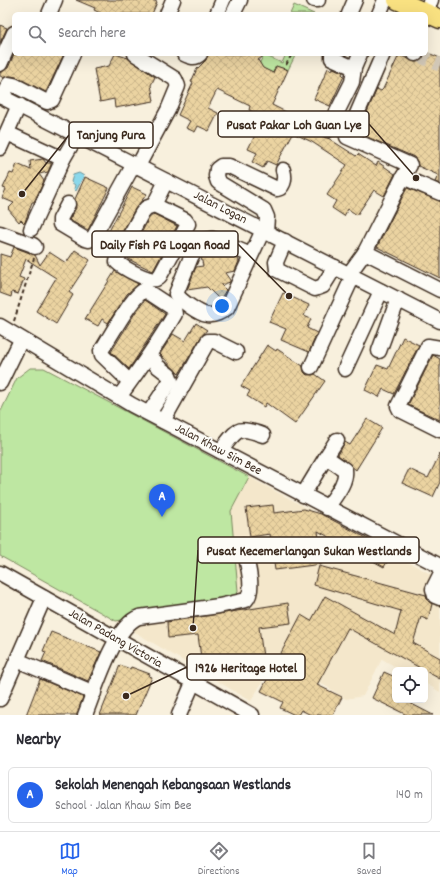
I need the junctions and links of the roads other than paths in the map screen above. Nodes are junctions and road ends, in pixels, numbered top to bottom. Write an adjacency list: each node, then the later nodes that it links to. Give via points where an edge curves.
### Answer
1 (55, 0): 11 (street)
2 (173, 0): 12 (street)
3 (224, 0): 13 (street)
4 (240, 0): 14 (street)
5 (314, 0): 6 (street)
6 (318, 0)
7 (355, 0): 15 (street)
8 (385, 0): 16 (street)
9 (401, 6): 10 (main road)
10 (432, 10)
11 (50, 12)
12 (168, 12)
13 (218, 12)
14 (234, 12)
15 (350, 12)
16 (380, 12)
17 (12, 37): 23 (street)
18 (72, 56): 25 (street, via 52,100 47,102 9,84)
19 (138, 56): 32 (street, via 175,79 178,86 168,110)
20 (332, 56): 24 (street, via 335,60)
21 (359, 56): 24 (street)
22 (381, 56): 34 (street, via 347,137 410,165)
23 (0, 64)
24 (354, 68): 27 (street, via 352,82)
25 (1, 96): 26 (street, Jalan Logan)
26 (19, 105): 28 (street); 29 (street, Jalan Logan)
27 (328, 130)
28 (7, 133): 30 (street); 31 (street)
29 (77, 135): 31 (street); 32 (street, Jalan Logan)
30 (0, 148)
31 (63, 159): 39 (street)
32 (136, 165): 35 (street, Jalan Logan); 37 (street, via 93,238 85,240 60,224)
33 (283, 170): 40 (street, via 283,185 276,189 229,166 217,169 218,182 264,210 267,217)
34 (403, 177): 36 (street); 44 (street)
35 (166, 181): 38 (street); 40 (street, Jalan Logan)
36 (440, 193)
37 (68, 204)
38 (154, 205): 38 (street, via 185,220 188,224 161,274 150,280 117,262 142,213)
39 (31, 230)
40 (264, 231): 42 (street, Jalan Logan); 45 (street)
41 (0, 233): 43 (street)
42 (285, 241): 46 (street, Jalan Logan); 46 (street, via 276,262 277,270 296,280 315,289 323,286)
43 (35, 247)
44 (365, 252): 47 (street); 48 (street)
45 (251, 255): 45 (street, via 227,308 218,314 207,315 182,302 176,294 201,241 213,239)
46 (335, 267): 47 (street, Jalan Logan)
47 (351, 275): 49 (street, Jalan Logan); 57 (street)
48 (440, 290)
49 (381, 291): 50 (street, Jalan Logan); 58 (street)
50 (398, 299): 51 (street, Jalan Logan); 54 (street)
51 (440, 321)
52 (11, 333): 60 (street); 61 (street, Jalan Khaw Sim Bee)
53 (440, 348): 64 (street, via 428,346 398,406 400,410)
54 (379, 351)
55 (236, 352): 63 (street, via 214,341 208,341)
56 (155, 361): 62 (street, via 171,380)
57 (311, 367)
58 (345, 369)
59 (130, 382): 59 (street, via 175,314 174,309 145,290 131,303 101,352); 61 (street)
60 (0, 383)
61 (119, 397): 62 (street, Jalan Khaw Sim Bee)
62 (149, 413): 63 (street, Jalan Khaw Sim Bee)
63 (163, 421): 67 (street, Jalan Khaw Sim Bee)
64 (440, 430)
65 (263, 435): 67 (street, via 245,429 239,430)
66 (337, 440): 68 (street)
67 (220, 451): 69 (street, Jalan Khaw Sim Bee)
68 (326, 457): 69 (street); 70 (street, via 345,470 344,480)
69 (303, 495): 70 (street, Jalan Khaw Sim Bee)
70 (327, 508): 72 (street, Jalan Khaw Sim Bee)
71 (243, 546): 77 (street, via 251,590 246,600 139,616 132,619)
72 (440, 566)
73 (0, 573): 75 (street, Jalan Padang Victoria)
74 (440, 575): 76 (street, via 433,589 435,596)
75 (44, 598): 77 (street, Jalan Padang Victoria); 78 (street)
76 (440, 598)
77 (120, 641): 79 (street, Jalan Padang Victoria); 80 (street); 84 (street)
78 (17, 660): 80 (street); 81 (street)
79 (193, 682): 82 (street, Jalan Padang Victoria); 85 (street)
80 (94, 693): 83 (street)
81 (0, 699)
82 (247, 714)
83 (85, 715)
84 (94, 715)
85 (179, 715)

